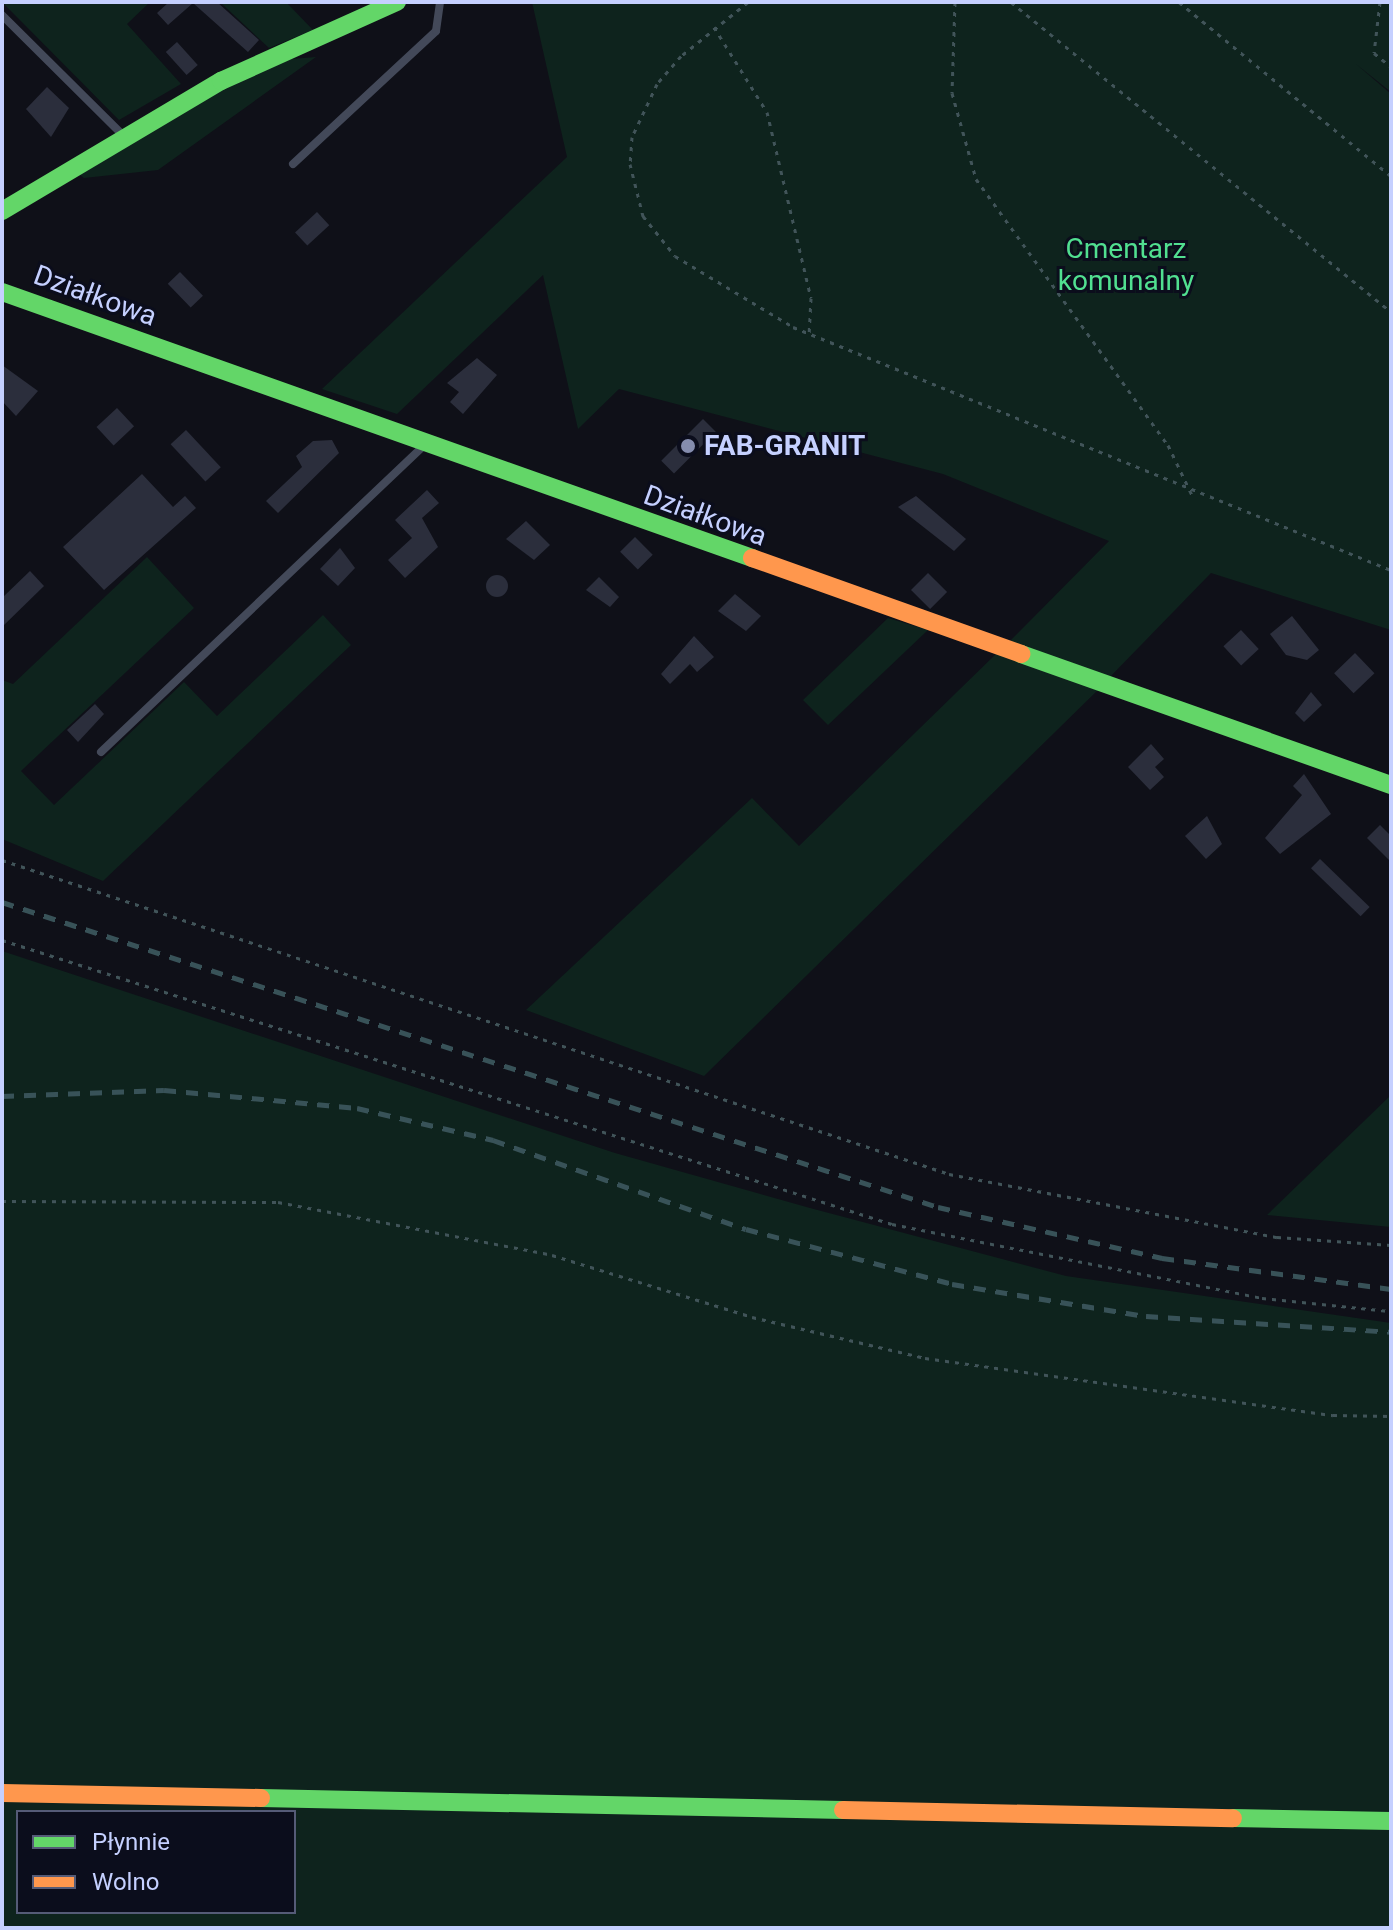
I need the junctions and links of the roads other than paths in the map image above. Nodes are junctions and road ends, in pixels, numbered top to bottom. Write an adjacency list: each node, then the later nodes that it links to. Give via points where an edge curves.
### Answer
1 (397, 2): 4 (street, via 221,81)
2 (440, 2): 5 (lane, via 436,31)
3 (2, 15): 4 (lane)
4 (123, 135): 6 (street)
5 (293, 164)
6 (2, 211)
7 (2, 292): 8 (street, Działkowa)
8 (426, 444): 9 (lane); 10 (street, Działkowa)
9 (101, 752)
10 (1391, 785)
11 (2, 1793): 12 (street)
12 (1391, 1821)

